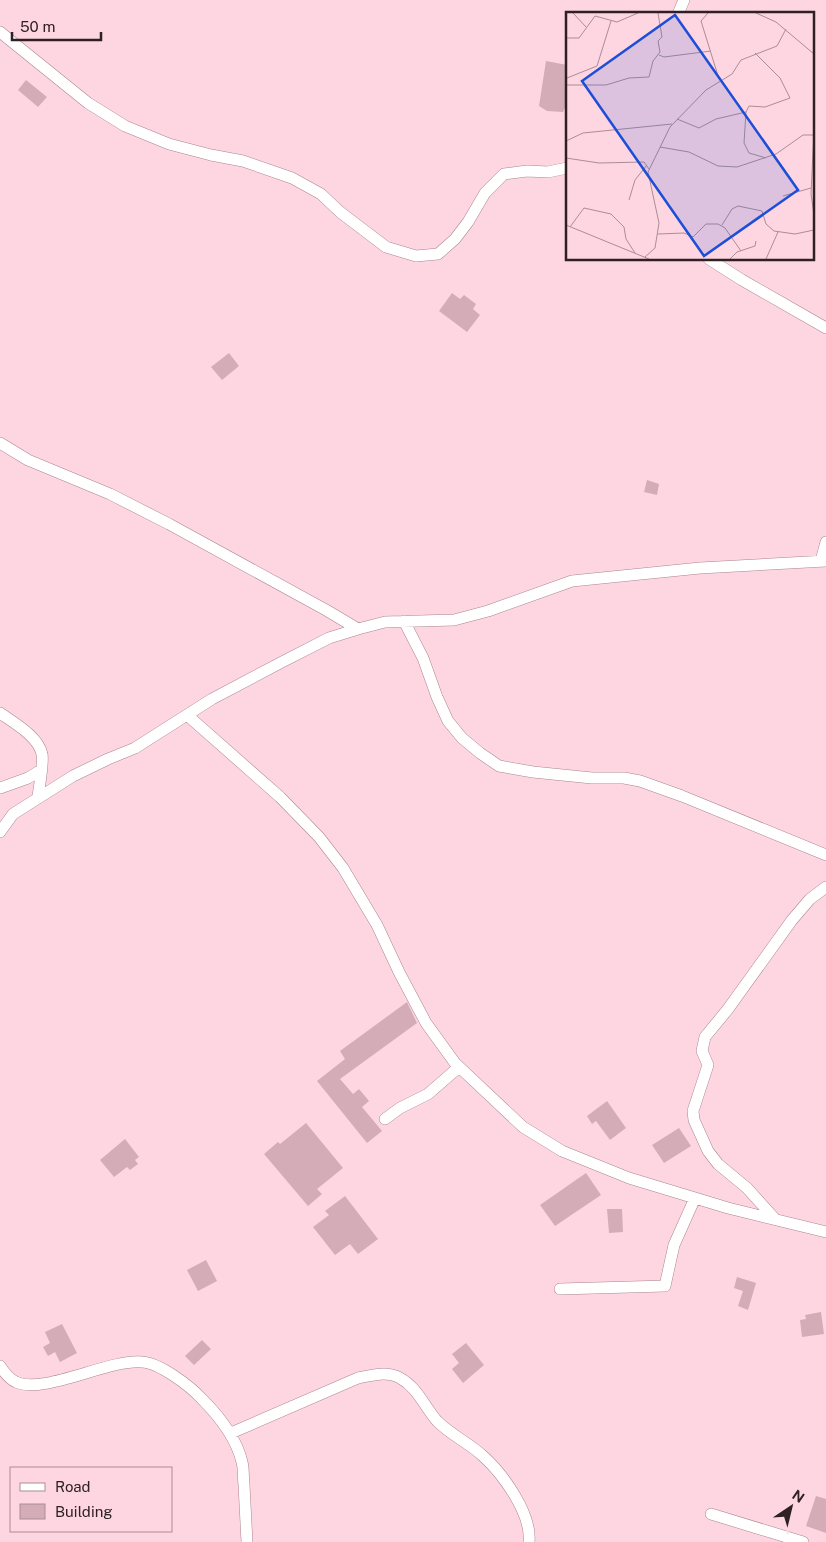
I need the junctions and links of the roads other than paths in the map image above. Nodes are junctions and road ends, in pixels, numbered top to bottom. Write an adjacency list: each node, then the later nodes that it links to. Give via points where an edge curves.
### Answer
1 (684, 0): 2 (street)
2 (679, 12)
3 (0, 32): 4 (street, via 88,103 124,126 169,144 266,167 292,178 321,194 386,247 416,256 438,254 454,239 485,194 504,174)
4 (566, 169)
5 (711, 260): 6 (street)
6 (826, 328)
7 (0, 443): 11 (street, via 28,460 110,494 169,524)
8 (826, 542): 9 (street)
9 (823, 561): 10 (street, via 700,568 572,581 454,620)
10 (404, 621): 11 (street); 18 (street, via 448,721 462,738 500,766 640,781)
11 (358, 629): 13 (street, via 329,638)
12 (0, 713): 14 (street, via 39,746 43,755)
13 (187, 715): 16 (street, via 135,748 73,776); 20 (street, via 280,797 319,837 343,868 377,925 426,1022)
14 (41, 770): 15 (street); 16 (street)
15 (0, 788)
16 (38, 797): 17 (street, via 12,814)
17 (0, 832)
18 (826, 855)
19 (826, 887): 23 (street, via 792,920 705,1036 702,1051 708,1065 694,1120 708,1151 718,1164 747,1188)
20 (459, 1067): 21 (street, via 428,1094); 22 (street, via 523,1127 562,1151 629,1178)
21 (385, 1119)
22 (695, 1198): 23 (street); 25 (street, via 674,1245 665,1286)
23 (774, 1218): 24 (street)
24 (826, 1232)
25 (560, 1289)
26 (0, 1366): 27 (street, via 16,1382 37,1385 97,1369 142,1362 185,1384 216,1413)
27 (231, 1433): 29 (street, via 242,1463); 30 (street, via 358,1378 374,1374 398,1377 411,1384 438,1422 484,1456 510,1488 525,1516)
28 (711, 1514): 31 (street)
29 (247, 1542)
30 (529, 1542)
31 (803, 1542)

